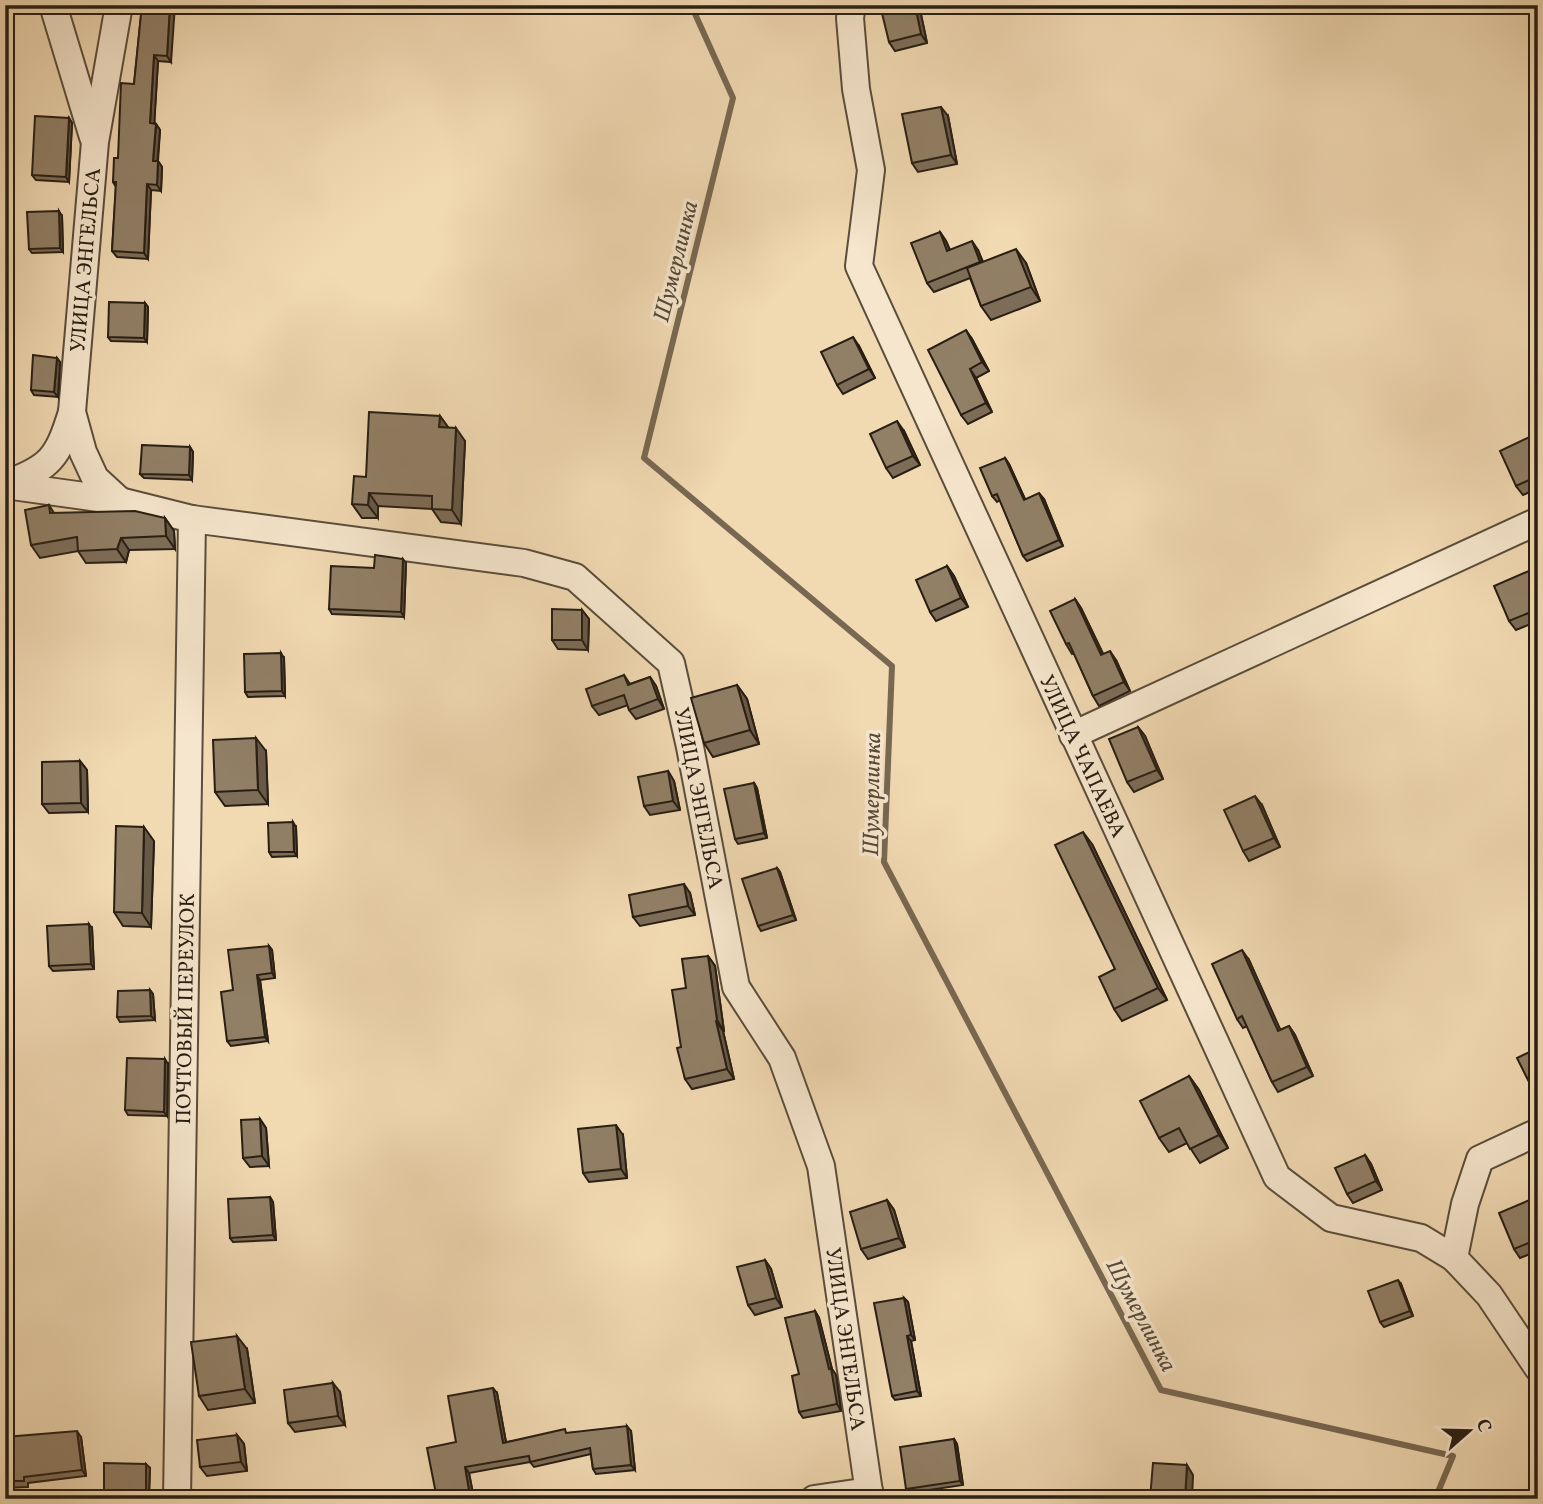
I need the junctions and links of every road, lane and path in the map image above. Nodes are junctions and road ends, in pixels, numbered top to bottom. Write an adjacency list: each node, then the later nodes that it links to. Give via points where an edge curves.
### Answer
1 (53, 5): 4 (street)
2 (119, 5): 4 (street, УЛИЦА ЭНГЕЛЬСА)
3 (852, 5): 10 (street, УЛИЦА ЧАПАЕВА, via 856,89 871,170 859,266)
4 (95, 142): 5 (street, УЛИЦА ЭНГЕЛЬСА)
5 (72, 412): 6 (street, via 62,444 46,464); 7 (street, УЛИЦА ЭНГЕЛЬСА, via 95,478)
6 (5, 485): 7 (street, УЛИЦА ЭНГЕЛЬСА)
7 (120, 501): 8 (street, УЛИЦА ЭНГЕЛЬСА)
8 (192, 519): 14 (street, УЛИЦА ЭНГЕЛЬСА, via 524,563 575,577 671,663 736,987 782,1058 821,1166); 15 (street, ПОЧТОВЫЙ ПЕРЕУЛОК)
9 (1538, 520): 10 (street)
10 (1073, 735): 12 (street, УЛИЦА ЧАПАЕВА, via 1277,1177 1331,1218 1421,1238)
11 (1538, 1132): 12 (street, via 1480,1159)
12 (1454, 1258): 13 (street, УЛИЦА ЧАПАЕВА, via 1489,1295)
13 (1538, 1368)
14 (869, 1495): 16 (street)
15 (177, 1499)
16 (814, 1499)

